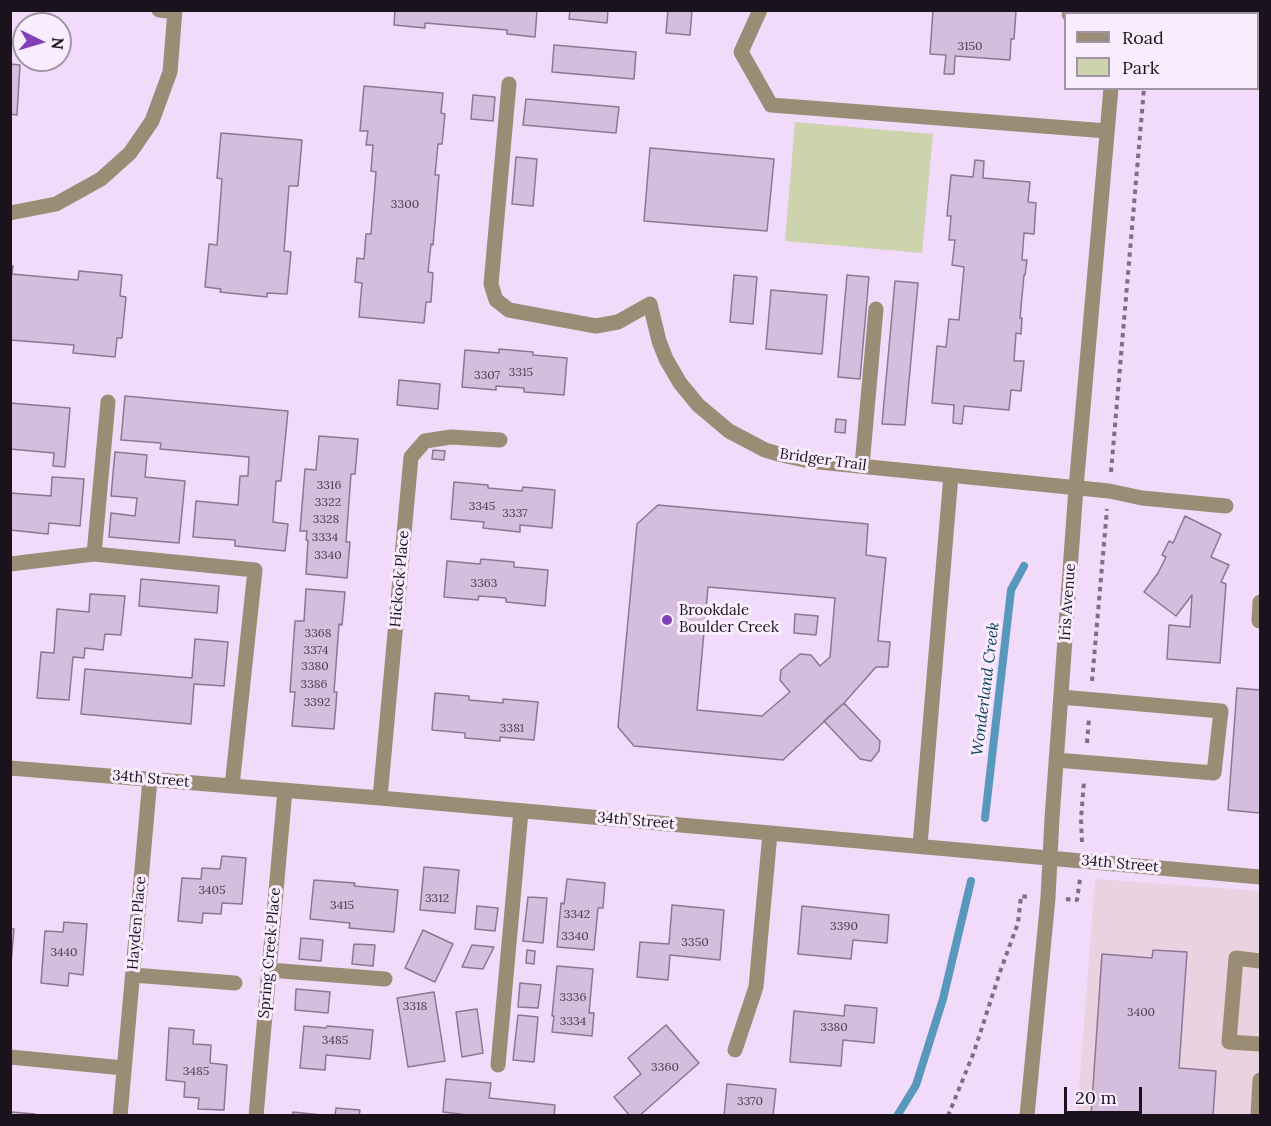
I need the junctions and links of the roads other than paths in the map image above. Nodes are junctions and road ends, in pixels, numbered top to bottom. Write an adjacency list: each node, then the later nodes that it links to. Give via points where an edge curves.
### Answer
1 (760, 10): 5 (street, via 741,52 771,105)
2 (170, 11): 6 (street, via 170,72 152,121 130,153 101,179 56,204)
3 (509, 84): 10 (street, Bridger Trail, via 491,284 496,300 509,310 596,326 618,322 650,304 659,341 680,383 698,405 729,431 782,455)
4 (1111, 90): 5 (street, Iris Avenue)
5 (1107, 131): 12 (street, Iris Avenue)
6 (10, 213)
7 (876, 309): 10 (street)
8 (108, 402): 14 (street)
9 (500, 440): 24 (street, Hickock Place, via 452,437 425,441 411,457)
10 (862, 466): 11 (street, Bridger Trail)
11 (951, 475): 12 (street, Bridger Trail); 27 (street)
12 (1076, 488): 13 (street, Bridger Trail); 18 (street, Iris Avenue)
13 (1226, 506)
14 (94, 554): 15 (street); 22 (street, via 255,570)
15 (10, 564)
16 (1260, 602): 17 (street)
17 (1260, 621)
18 (1061, 697): 19 (street, Iris Avenue); 19 (street, via 1221,711 1214,773)
19 (1056, 760): 28 (street, Iris Avenue)
20 (10, 768): 21 (street, 34th Street)
21 (150, 779): 22 (street, 34th Street); 32 (street, Hayden Place)
22 (232, 786): 23 (street, 34th Street)
23 (285, 790): 24 (street, 34th Street); 31 (street, Spring Creek Place)
24 (380, 798): 25 (street, 34th Street)
25 (521, 811): 26 (street, 34th Street); 38 (street)
26 (770, 833): 27 (street, 34th Street); 36 (street, via 756,987)
27 (920, 845): 28 (street, 34th Street)
28 (1050, 858): 29 (street, 34th Street); 43 (street, Iris Avenue)
29 (1260, 877)
30 (1260, 961): 35 (street, via 1236,958 1229,1042)
31 (269, 970): 33 (street); 42 (street, Spring Creek Place)
32 (132, 975): 34 (street); 39 (street, Hayden Place)
33 (386, 980)
34 (235, 983)
35 (1260, 1044)
36 (735, 1050)
37 (10, 1058): 39 (street)
38 (498, 1065)
39 (124, 1068): 41 (street, Hayden Place)
40 (1260, 1089): 44 (street)
41 (120, 1116)
42 (256, 1116)
43 (1027, 1116)
44 (1258, 1116)

